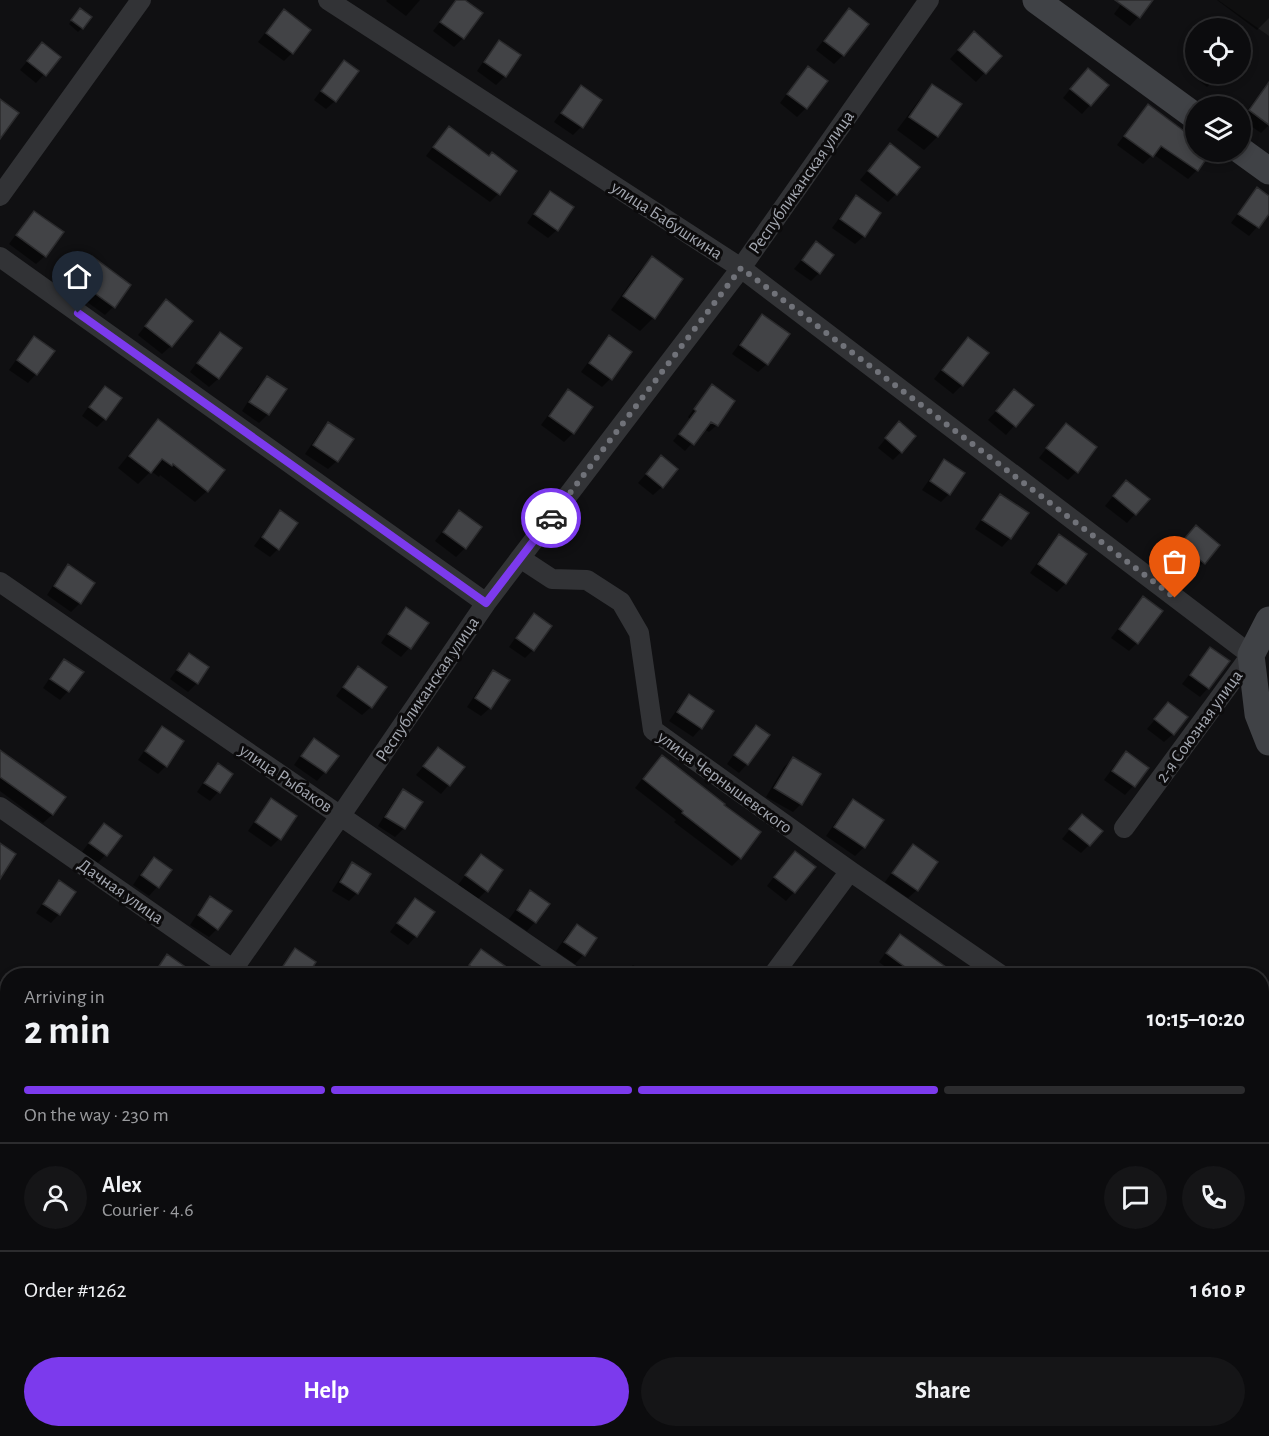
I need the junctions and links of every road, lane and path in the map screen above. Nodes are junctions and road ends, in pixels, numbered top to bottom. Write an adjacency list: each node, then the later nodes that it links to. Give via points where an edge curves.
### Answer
1 (141, 0): 8 (street)
2 (328, 0): 10 (street, улица Бабушкина)
3 (929, 0): 10 (street, Республиканская улица)
4 (1036, 0): 5 (main road)
5 (1185, 109)
6 (1251, 158): 7 (main road)
7 (1269, 171)
8 (0, 196)
9 (0, 257): 13 (street)
10 (741, 268): 11 (street, Республиканская улица); 15 (street, улица Бабушкина)
11 (520, 558): 13 (street, Республиканская улица); 20 (street, улица Чернышевского, via 552,579 587,580 621,602 639,633 653,730)
12 (0, 582): 18 (street, улица Рыбаков)
13 (486, 603): 18 (street, Республиканская улица)
14 (1269, 620): 15 (main road, 2-я Союзная улица)
15 (1251, 655): 16 (main road, via 1258,714); 19 (street, 2-я Союзная улица)
16 (1269, 741)
17 (0, 807): 21 (street, Дачная улица)
18 (341, 815): 22 (street, Республиканская улица); 23 (street, улица Рыбаков)
19 (1124, 828)
20 (850, 871): 24 (street); 25 (street, улица Чернышевского)
21 (227, 968)
22 (237, 968)
23 (562, 968)
24 (778, 968)
25 (991, 968)

